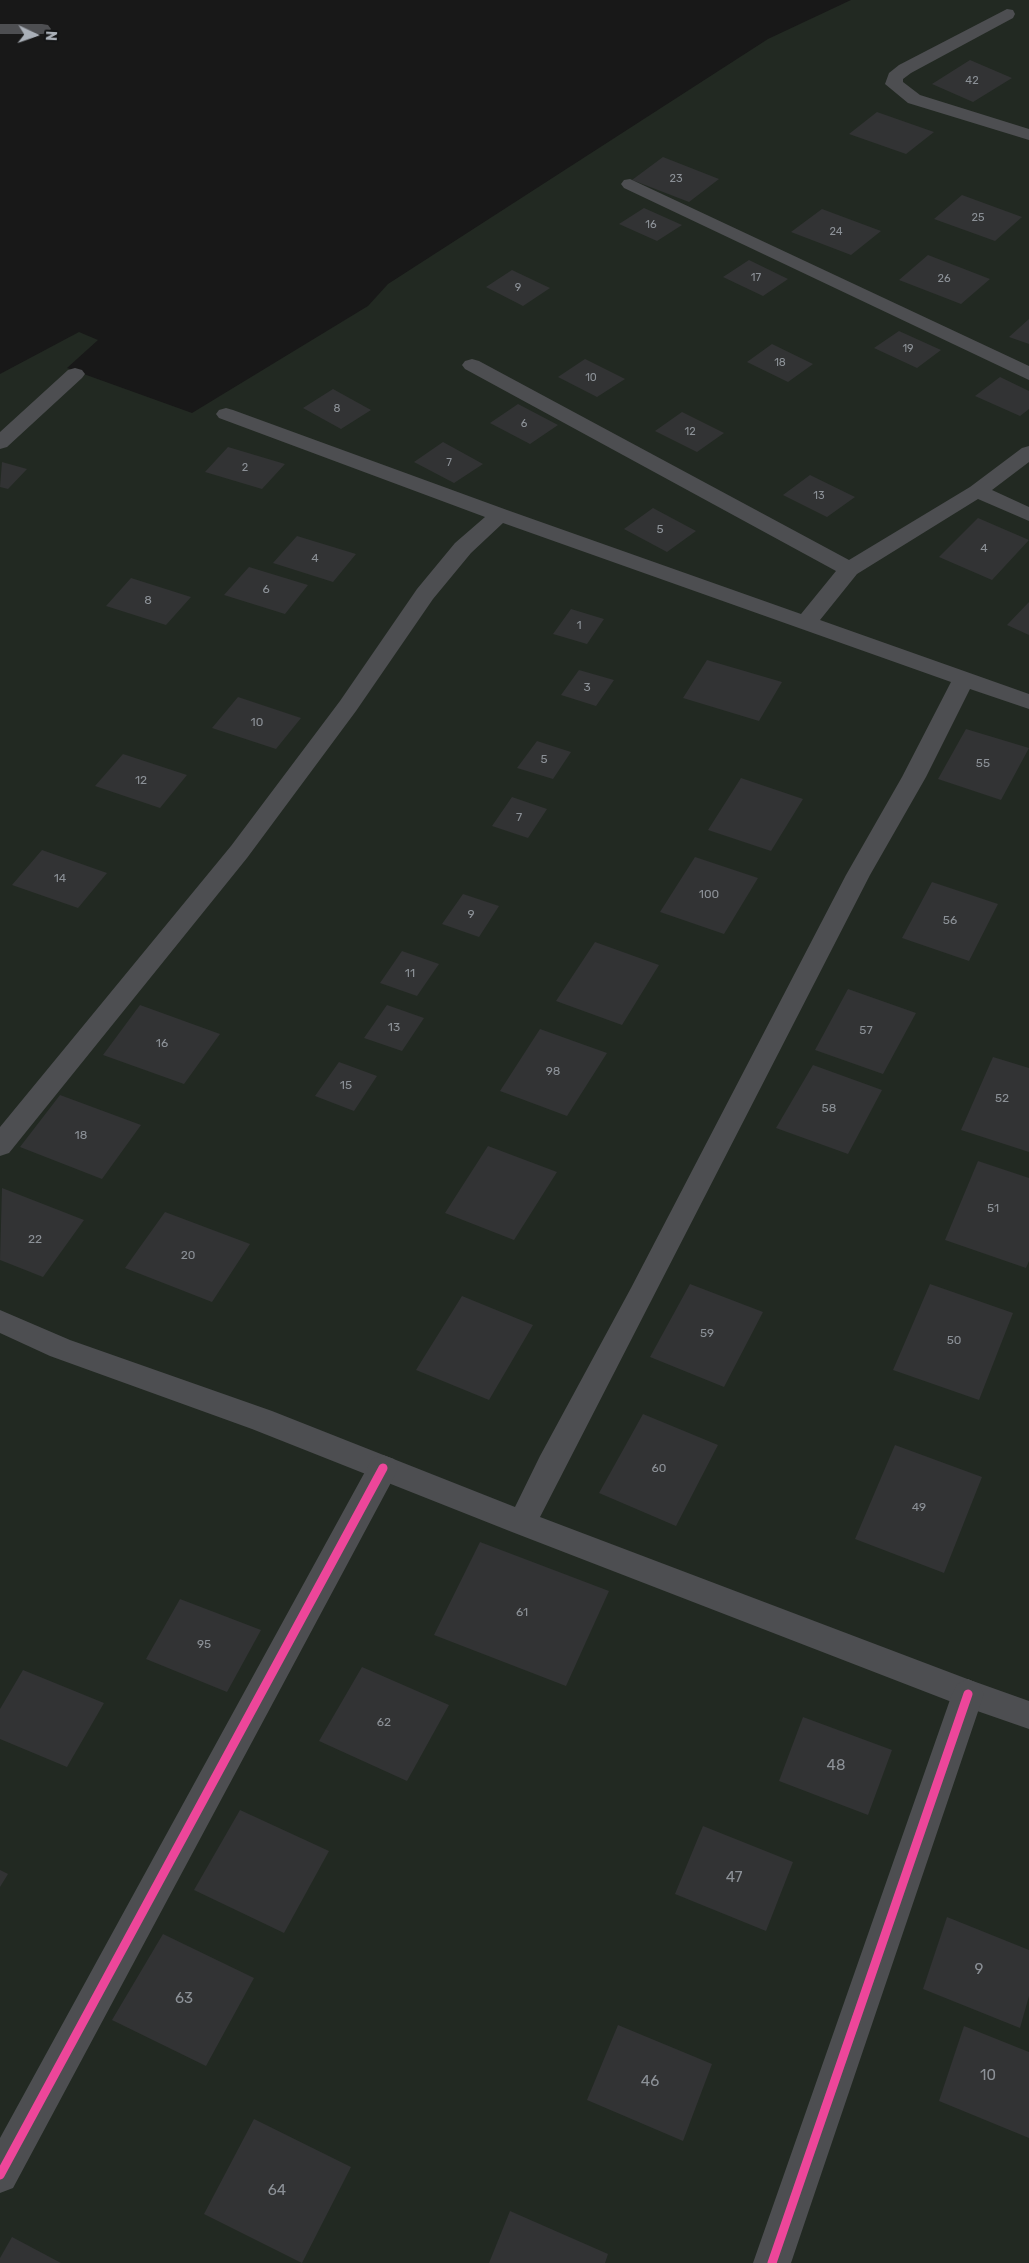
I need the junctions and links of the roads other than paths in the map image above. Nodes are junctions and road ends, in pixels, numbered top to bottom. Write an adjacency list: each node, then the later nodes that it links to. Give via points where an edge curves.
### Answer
1 (1007, 14): 4 (lane, via 905,69 895,77 894,84 914,99)
2 (0, 29): 3 (street)
3 (42, 29)
4 (1029, 136)
5 (630, 184): 8 (lane)
6 (472, 365): 15 (lane)
7 (74, 374): 10 (lane)
8 (1029, 374)
9 (226, 414): 13 (lane)
10 (0, 443)
11 (1029, 452): 12 (lane)
12 (978, 491): 14 (lane); 15 (lane)
13 (500, 515): 16 (lane); 19 (lane, via 463,548 425,594 348,706 239,852)
14 (1029, 515)
15 (849, 569): 16 (lane)
16 (806, 624): 17 (lane)
17 (963, 681): 18 (lane); 22 (lane, via 914,777 858,875)
18 (1029, 702)
19 (0, 1146)
20 (0, 1321): 21 (lane, via 60,1348 262,1420)
21 (383, 1468): 22 (lane); 25 (street)
22 (522, 1524): 23 (lane)
23 (968, 1694): 24 (lane); 26 (street)
24 (1029, 1715)
25 (0, 2176)
26 (772, 2263)

